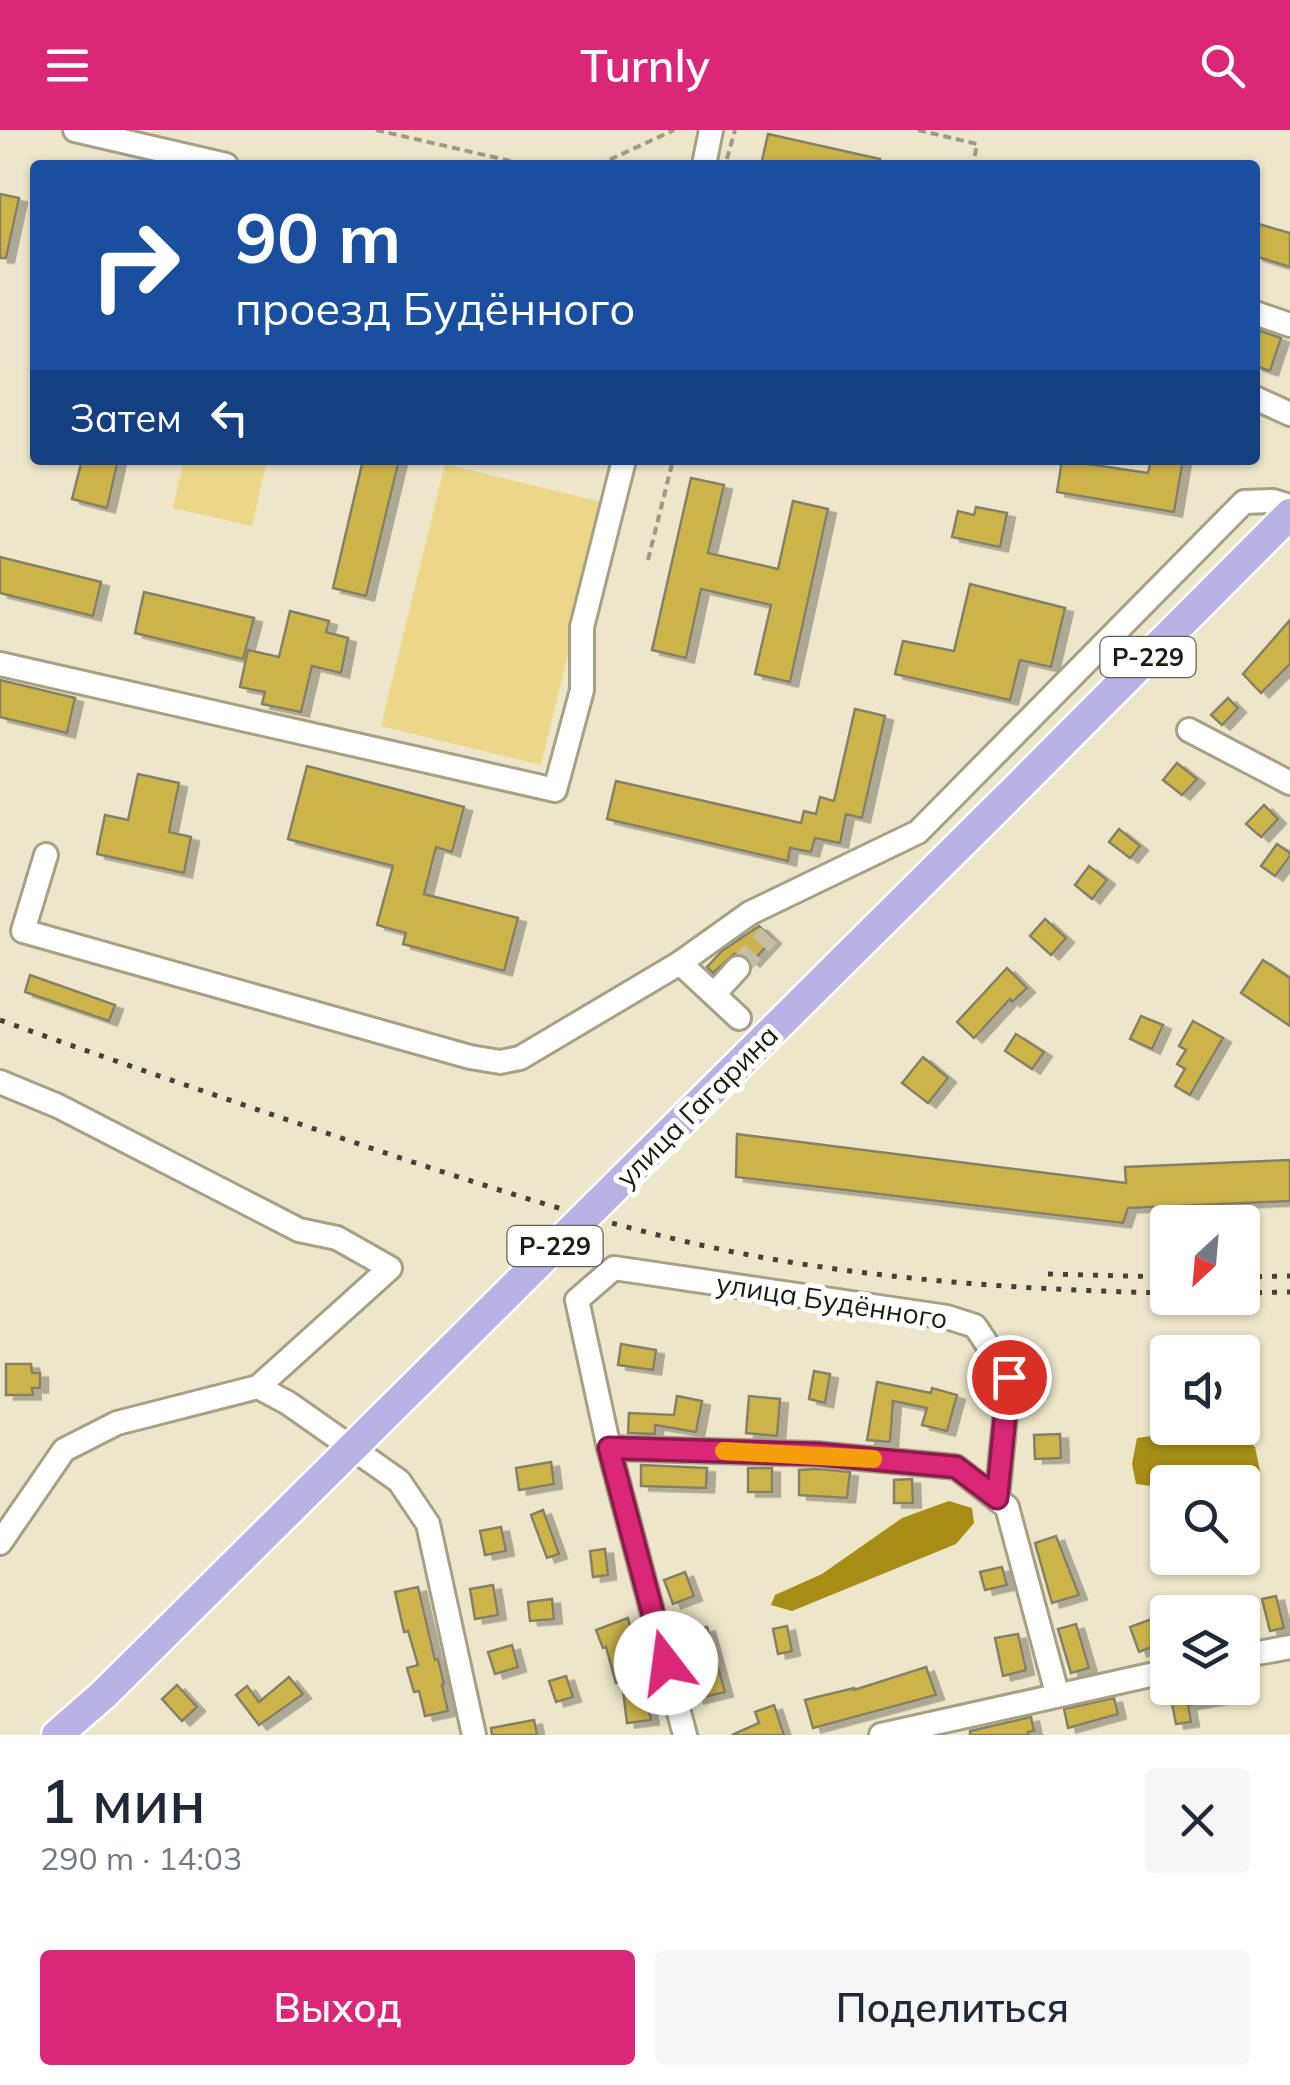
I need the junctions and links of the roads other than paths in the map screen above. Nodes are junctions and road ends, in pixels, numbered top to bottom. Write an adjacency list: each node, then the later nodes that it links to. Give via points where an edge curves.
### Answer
1 (75, 130): 3 (street)
2 (711, 130): 4 (street)
3 (204, 160)
4 (705, 160)
5 (1260, 315): 6 (street)
6 (1290, 325)
7 (1260, 399): 8 (street)
8 (1289, 408)
9 (623, 465): 12 (street, via 582,626 582,690 555,790)
10 (1290, 506): 18 (street, via 1244,502 918,832 750,913)
11 (1290, 514): 31 (main road, улица Гагарина / Р-229, bridge)
12 (0, 664)
13 (1189, 730): 14 (street)
14 (1290, 784)
15 (46, 855): 17 (street)
16 (0, 924): 17 (street)
17 (24, 932): 18 (street, via 500,1062 520,1058)
18 (680, 963): 20 (street)
19 (738, 968): 20 (street)
20 (714, 994): 21 (street)
21 (739, 1018)
22 (0, 1082): 23 (street, via 390,1268)
23 (258, 1387): 26 (street, via 117,1423 64,1450); 32 (street, via 399,1481 428,1524)
24 (609, 1448): 25 (street, via 818,1454 956,1467); 25 (street, улица Будённого, via 577,1300 614,1268 975,1326 1009,1377); 33 (street)
25 (997, 1498): 30 (street, via 1007,1507)
26 (0, 1543)
27 (1290, 1647): 28 (street)
28 (1260, 1653)
29 (1150, 1675): 30 (street)
30 (1057, 1694): 34 (street)
31 (57, 1735)
32 (474, 1735)
33 (685, 1735)
34 (881, 1735)

